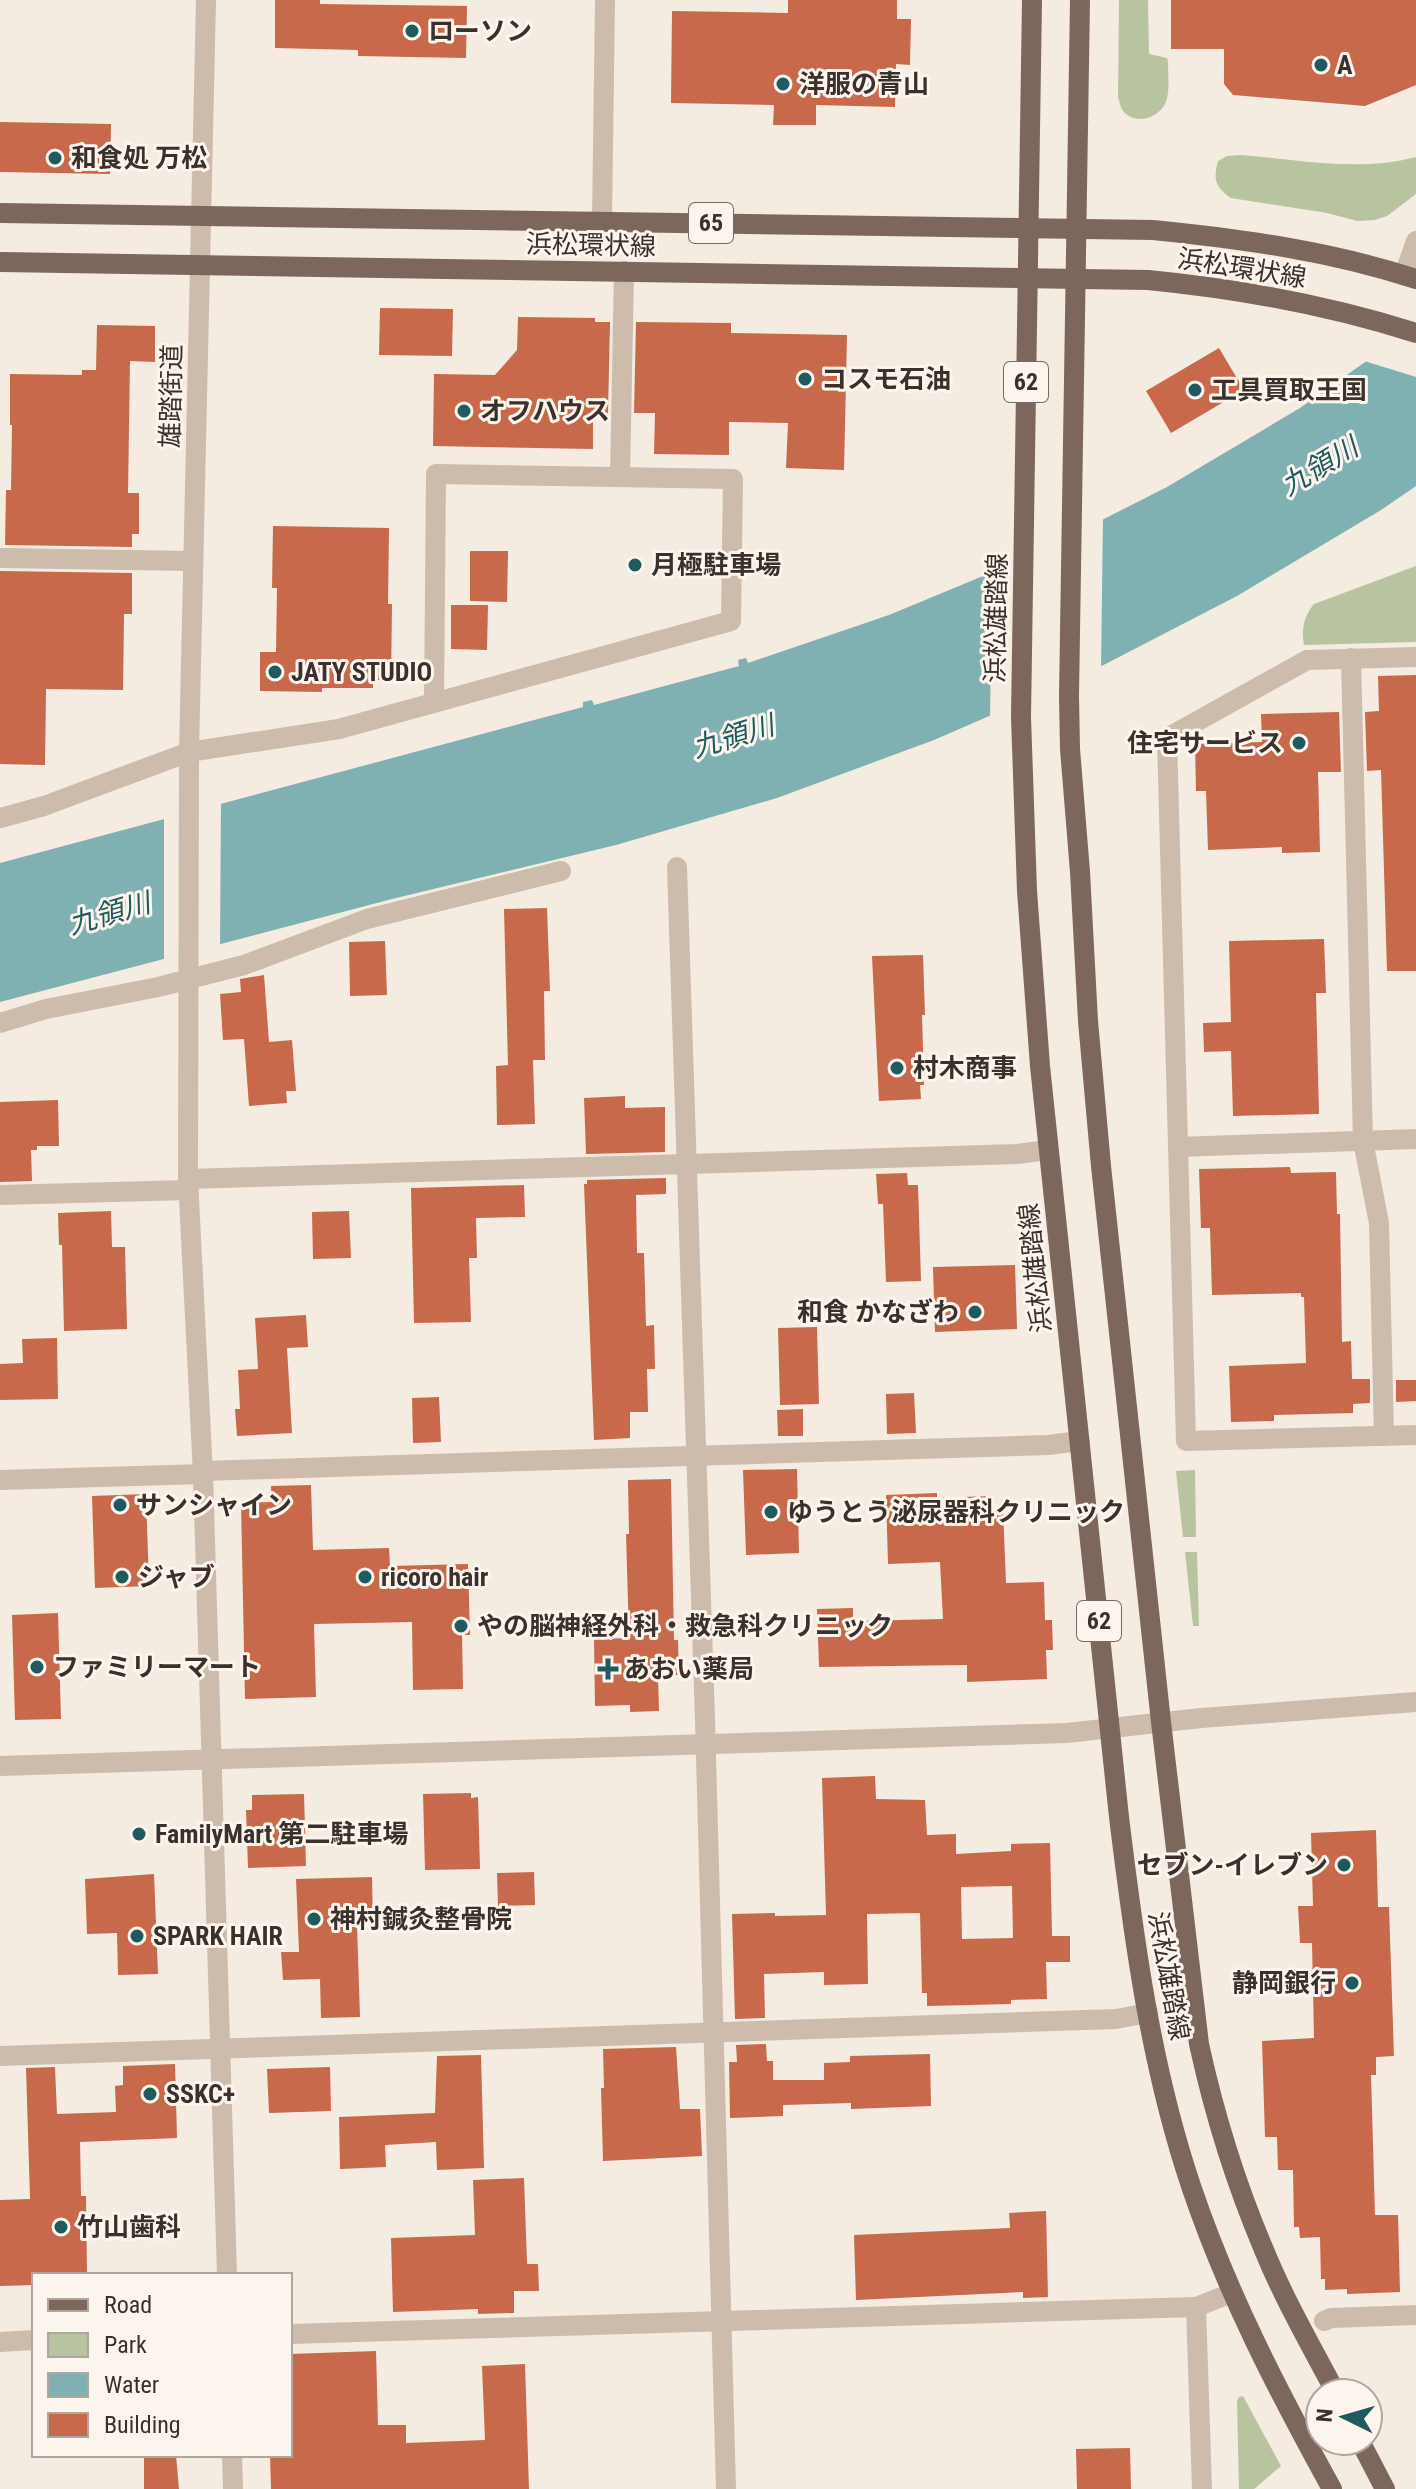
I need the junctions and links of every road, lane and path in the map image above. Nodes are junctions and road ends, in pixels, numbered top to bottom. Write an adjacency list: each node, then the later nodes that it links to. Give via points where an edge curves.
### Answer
1 (206, 0): 6 (street, 雄踏街道)
2 (605, 0): 7 (street)
3 (1032, 0): 8 (main road, 浜松雄踏線 / 62)
4 (1080, 0): 9 (main road, 浜松雄踏線 / 62)
5 (0, 213): 6 (main road, 浜松環状線 / 65)
6 (201, 214): 7 (main road, 浜松環状線 / 65); 12 (street, 雄踏街道)
7 (602, 221): 8 (main road, 浜松環状線 / 65)
8 (1028, 228): 9 (main road, 浜松環状線 / 65); 15 (main road, 浜松雄踏線 / 62)
9 (1076, 229): 14 (main road, 浜松環状線 / 65, via 1236,239 1319,252); 16 (main road, 浜松雄踏線 / 62)
10 (1416, 241): 14 (street)
11 (0, 262): 12 (main road, 浜松環状線 / 65)
12 (200, 267): 13 (main road, 浜松環状線 / 65); 20 (street, 雄踏街道)
13 (624, 271): 15 (main road, 浜松環状線 / 65); 18 (street)
14 (1410, 277)
15 (1028, 278): 16 (main road, 浜松環状線 / 65); 33 (main road, 浜松雄踏線 / 62, via 1021,717 1029,920)
16 (1076, 279): 17 (main road, 浜松環状線 / 65, via 1208,286 1281,298); 44 (main road, 浜松雄踏線 / 62, via 1071,762 1095,1094)
17 (1416, 333)
18 (620, 477): 23 (street, via 436,474); 23 (street, via 733,479 731,621)
19 (0, 558): 20 (street)
20 (193, 561): 24 (street, 雄踏街道)
21 (1416, 657): 22 (street)
22 (1351, 658): 31 (street); 32 (street, via 1307,660 1167,738)
23 (434, 703): 24 (street, via 339,729)
24 (189, 752): 25 (street); 28 (street, 雄踏街道)
25 (0, 818)
26 (677, 867): 34 (street)
27 (561, 871): 28 (street, via 367,919 244,965)
28 (189, 975): 29 (street); 35 (street, 雄踏街道)
29 (0, 1023)
30 (1416, 1139): 31 (street)
31 (1363, 1141): 32 (street); 38 (street, via 1379,1223)
32 (1178, 1147): 38 (street, via 1186,1441)
33 (1048, 1150): 34 (street); 39 (main road, 浜松雄踏線 / 62)
34 (687, 1163): 35 (street); 40 (street)
35 (188, 1184): 36 (street); 41 (street, 雄踏街道)
36 (0, 1195)
37 (1416, 1435): 38 (street)
38 (1384, 1436)
39 (1080, 1441): 40 (street); 45 (main road, 浜松雄踏線 / 62)
40 (696, 1455): 41 (street); 46 (street)
41 (203, 1472): 42 (street); 47 (street, 雄踏街道)
42 (0, 1480)
43 (1416, 1702): 44 (street)
44 (1161, 1722): 45 (street); 62 (main road, 浜松雄踏線 / 62, via 1195,2016 1208,2084 1264,2251)
45 (1110, 1728): 46 (street); 49 (main road, 浜松雄踏線 / 62)
46 (705, 1744): 47 (street); 50 (street)
47 (212, 1760): 48 (street); 51 (street, 雄踏街道)
48 (0, 1766)
49 (1148, 2013): 50 (street, via 1116,2019); 54 (main road, 浜松雄踏線 / 62, via 1186,2171)
50 (714, 2032): 51 (street); 57 (street)
51 (220, 2050): 52 (street); 53 (street, 雄踏街道)
52 (0, 2056)
53 (227, 2273)
54 (1232, 2293): 55 (street); 68 (main road, 浜松雄踏線 / 62)
55 (1196, 2307): 57 (street); 67 (street)
56 (1416, 2315): 58 (street)
57 (722, 2321): 59 (street); 66 (street)
58 (1324, 2321)
59 (292, 2334)
60 (32, 2340): 61 (street)
61 (0, 2342)
62 (1328, 2377)
63 (232, 2457): 65 (street)
64 (1368, 2457): 69 (main road)
65 (233, 2489)
66 (726, 2489)
67 (1202, 2489)
68 (1332, 2489)
69 (1385, 2489)

